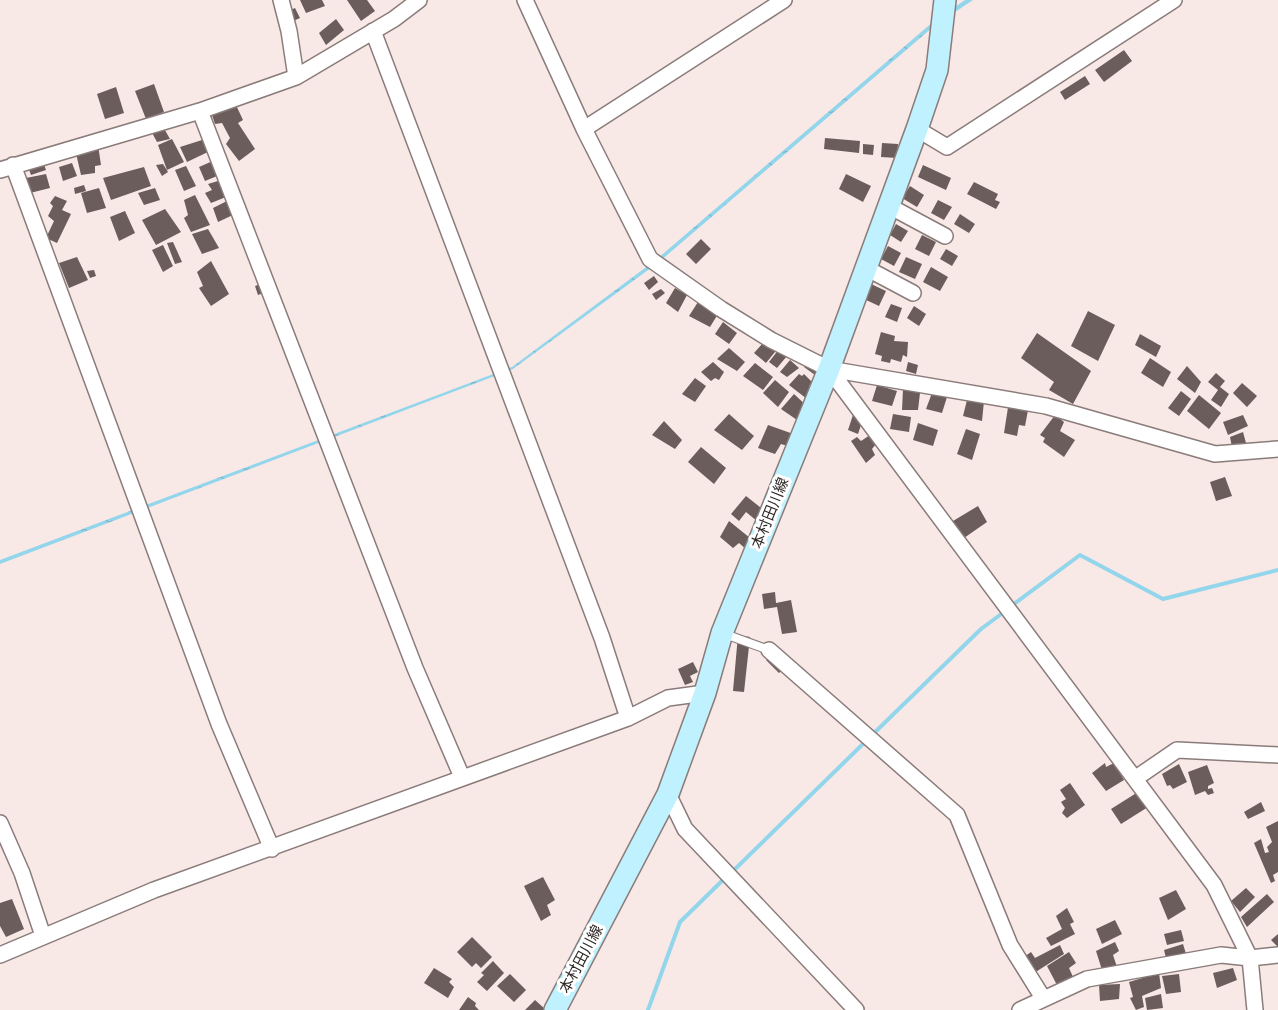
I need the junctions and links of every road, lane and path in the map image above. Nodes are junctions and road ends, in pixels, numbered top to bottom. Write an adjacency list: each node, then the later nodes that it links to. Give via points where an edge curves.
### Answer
1 (281, 0): 8 (street)
2 (419, 0): 7 (street)
3 (525, 0): 10 (street)
4 (784, 0): 10 (street)
5 (945, 0): 11 (main road, 本村田川線, via 937,70)
6 (1174, 0): 11 (street, via 947,147)
7 (373, 31): 8 (street); 22 (street)
8 (296, 78): 9 (street)
9 (201, 111): 12 (street); 24 (street, via 416,668)
10 (584, 129): 17 (street, via 650,259 771,340)
11 (917, 129): 13 (main road, 本村田川線)
12 (6, 168): 28 (street, via 219,724)
13 (889, 206): 14 (street); 15 (main road, 本村田川線)
14 (945, 236)
15 (866, 268): 16 (street); 17 (main road, 本村田川線)
16 (913, 293)
17 (829, 369): 18 (street, via 1046,406 1215,454); 19 (main road, 本村田川線); 25 (street)
18 (1278, 449)
19 (722, 633): 20 (lane); 21 (main road, 本村田川線)
20 (769, 650): 33 (street, via 957,815 1010,945)
21 (705, 693): 22 (street, via 668,698); 26 (main road, 本村田川線)
22 (628, 718): 24 (street)
23 (1278, 755): 25 (street, via 1177,750)
24 (462, 777): 28 (street)
25 (1136, 778): 32 (street, via 1214,885)
26 (668, 794): 34 (main road, 本村田川線); 35 (street, via 685,829)
27 (0, 823): 29 (street)
28 (273, 849): 29 (street, via 154,890)
29 (43, 936): 30 (street)
30 (0, 955)
31 (1278, 955): 32 (street)
32 (1250, 958): 33 (street, via 1221,955 1087,979); 37 (street)
33 (1043, 998): 36 (street)
34 (555, 1010)
35 (856, 1010)
36 (1020, 1010)
37 (1255, 1010)

